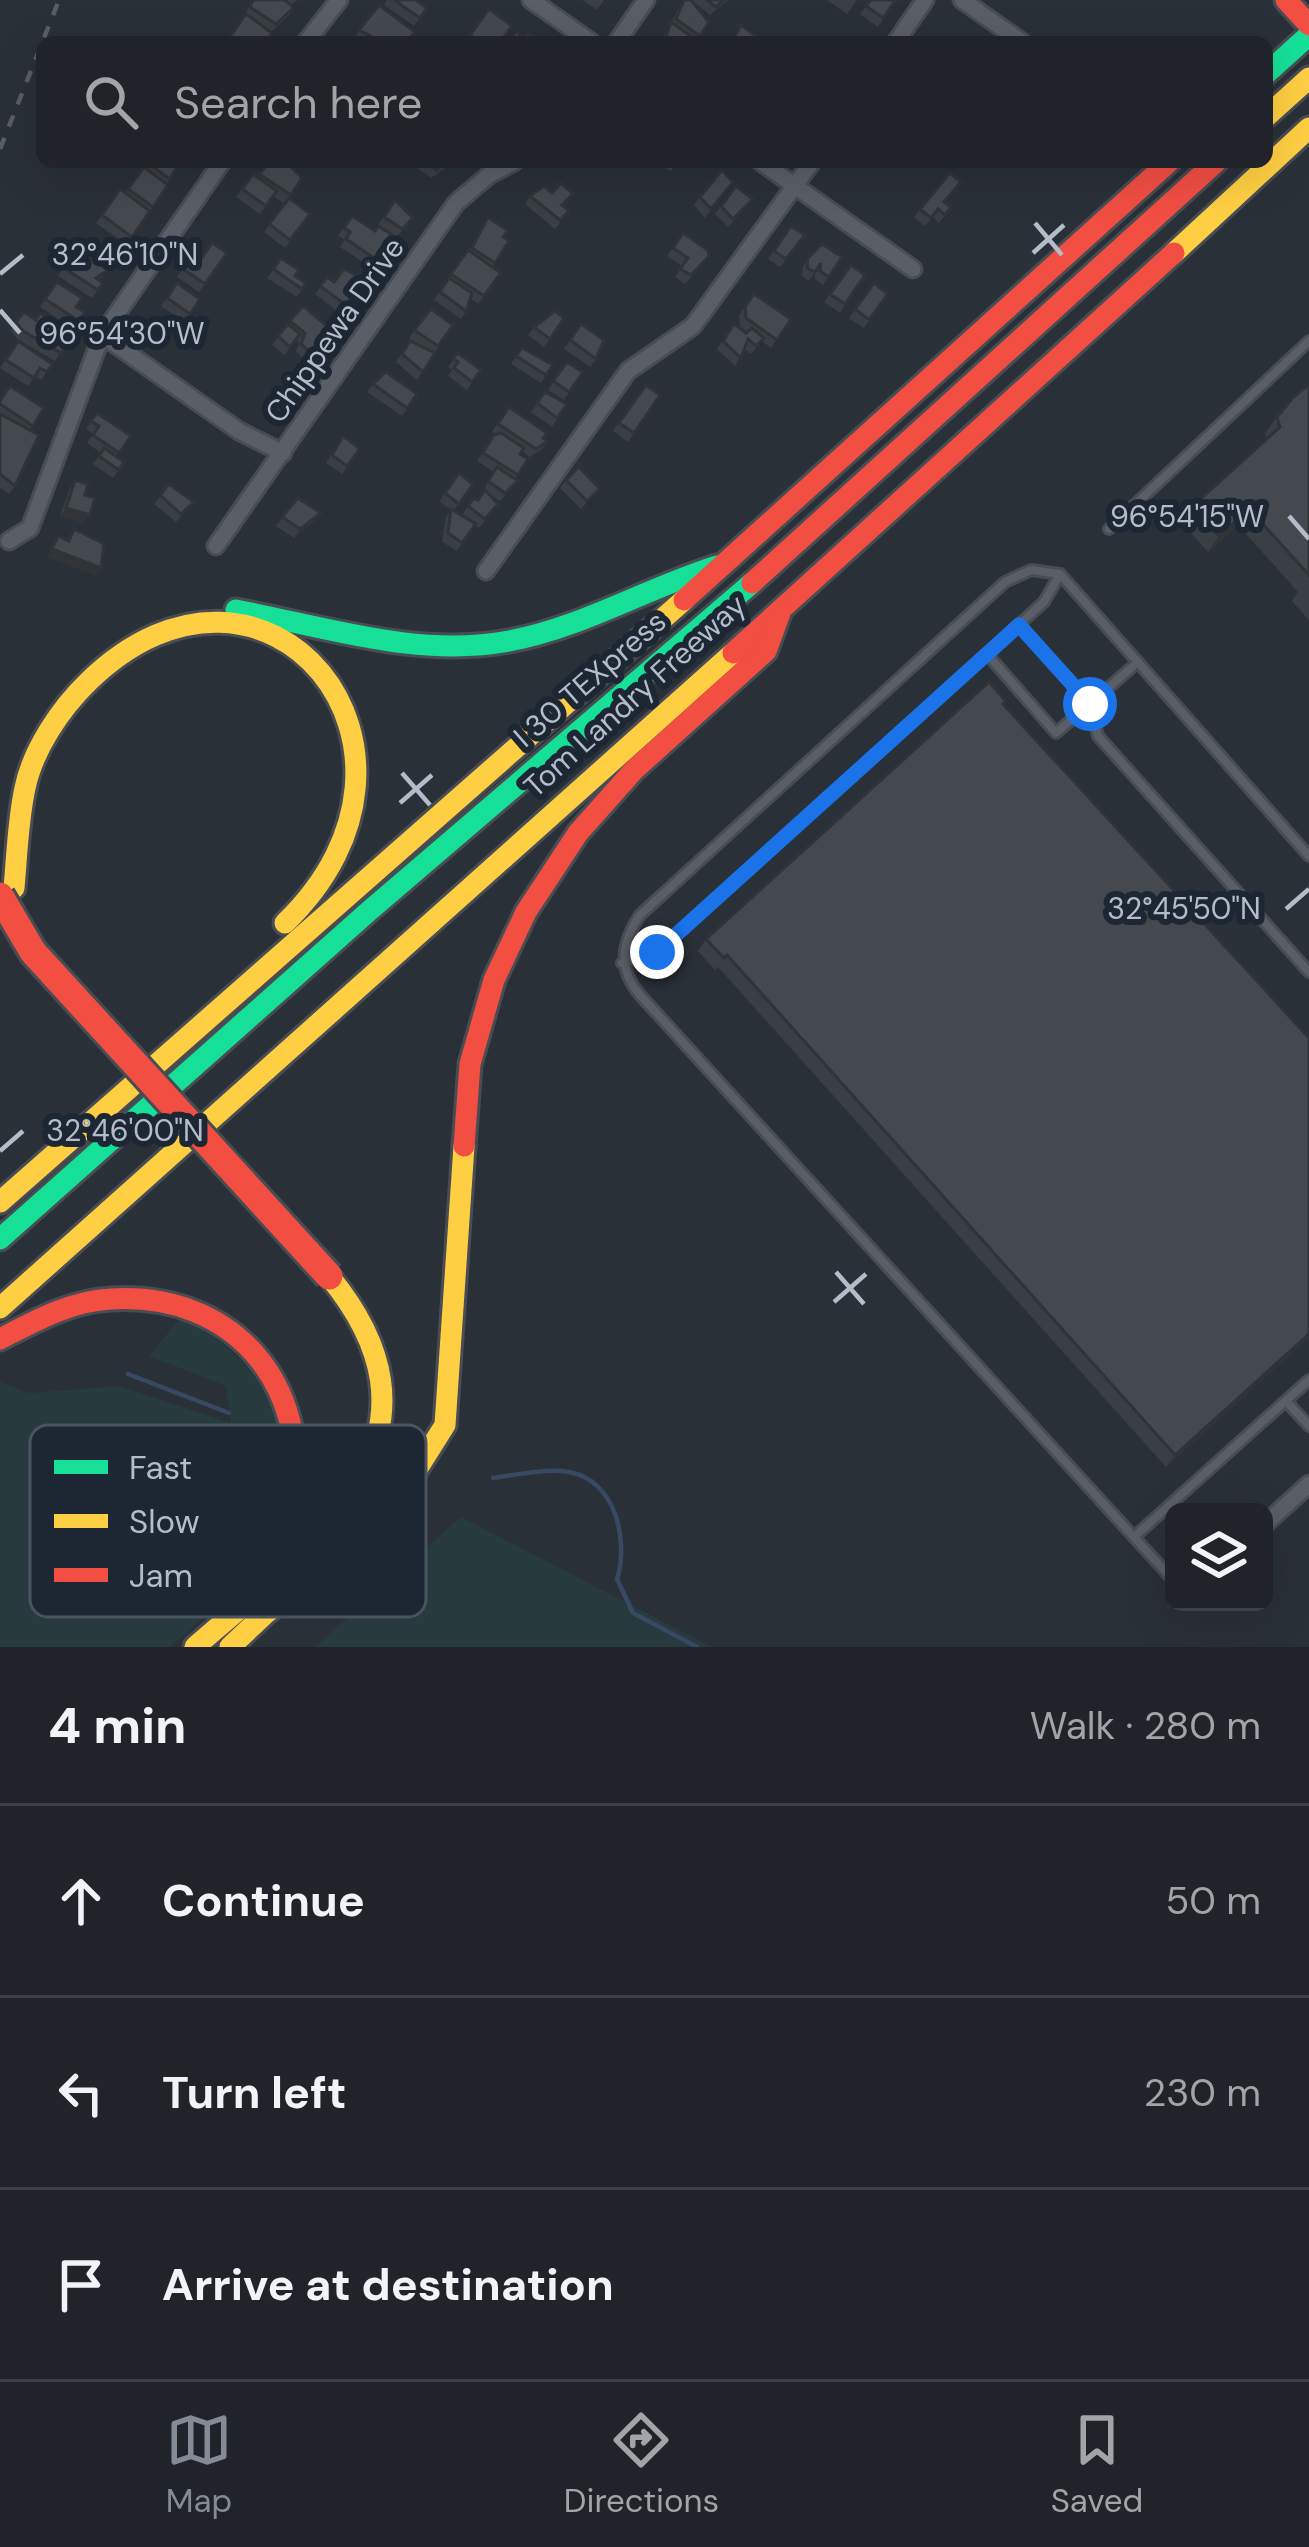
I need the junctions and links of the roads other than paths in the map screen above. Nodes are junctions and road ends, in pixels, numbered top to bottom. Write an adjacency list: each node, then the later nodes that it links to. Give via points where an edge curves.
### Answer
1 (339, 0): 9 (street)
2 (531, 0): 10 (street)
3 (646, 0): 11 (street)
4 (925, 0): 12 (street)
5 (962, 0): 13 (street)
6 (1286, 0): 7 (main road)
7 (1309, 25)
8 (1309, 35): 14 (main road)
9 (311, 36)
10 (582, 36)
11 (621, 36)
12 (900, 36)
13 (1013, 36)
14 (1273, 67)
15 (1300, 86): 16 (main road)
16 (1273, 111)
17 (1306, 132): 18 (main road, Tom Landry Freeway)
18 (1273, 161)
19 (218, 168): 28 (street)
20 (502, 168): 30 (street, Chippewa Drive, via 456,203)
21 (770, 168): 26 (street)
22 (808, 168): 26 (street)
23 (1162, 168): 34 (main road, Tom Landry Freeway)
24 (1209, 168): 49 (main road, I 30 TEXpress, via 784,556)
25 (1265, 168): 37 (main road, Tom Landry Freeway)
26 (795, 186): 27 (street); 35 (street, via 693,326 628,371)
27 (913, 269)
28 (102, 335): 30 (street); 32 (street, via 30,528)
29 (1309, 341): 31 (lane)
30 (283, 453): 33 (street, Chippewa Drive)
31 (1109, 529)
32 (9, 541)
33 (216, 547)
34 (727, 563): 38 (main road, via 555,626 476,644 385,641 232,609 169,607); 47 (main road, Tom Landry Freeway)
35 (486, 571)
36 (1060, 574): 39 (lane); 41 (lane); 45 (lane, via 1030,569 1006,582 640,915)
37 (782, 609): 50 (main road, Tom Landry Freeway); 57 (main road, via 766,651 634,770 578,833 509,945 470,1064 445,1425)
38 (130, 616)
39 (1019, 625): 40 (lane); 42 (lane)
40 (986, 654): 42 (lane, via 1056,734); 45 (lane, via 657,952)
41 (1138, 662): 42 (lane); 43 (lane)
42 (1090, 704): 46 (lane, via 1098,736)
43 (1309, 856)
44 (7, 892): 47 (main road, via 2,820 14,749 50,688 85,658 145,627 225,621 294,650 334,697 357,763 356,804 336,863 306,904 162,1037); 55 (main road, via 334,1270 369,1300 389,1346)
45 (622, 963): 60 (lane, via 640,995)
46 (1309, 972)
47 (135, 1085): 48 (main road, Tom Landry Freeway)
48 (0, 1202)
49 (0, 1239)
50 (0, 1308)
51 (0, 1339): 54 (main road, via 67,1304 139,1294 189,1305 256,1356)
52 (1309, 1380): 53 (lane)
53 (1286, 1401): 56 (lane); 60 (lane)
54 (290, 1425)
55 (396, 1425)
56 (1309, 1426)
57 (426, 1464)
58 (1309, 1484): 59 (street)
59 (1273, 1517)
60 (1133, 1537): 61 (lane)
61 (1165, 1571)
62 (240, 1617): 64 (main road)
63 (251, 1617): 65 (main road)
64 (195, 1647)
65 (230, 1647)

